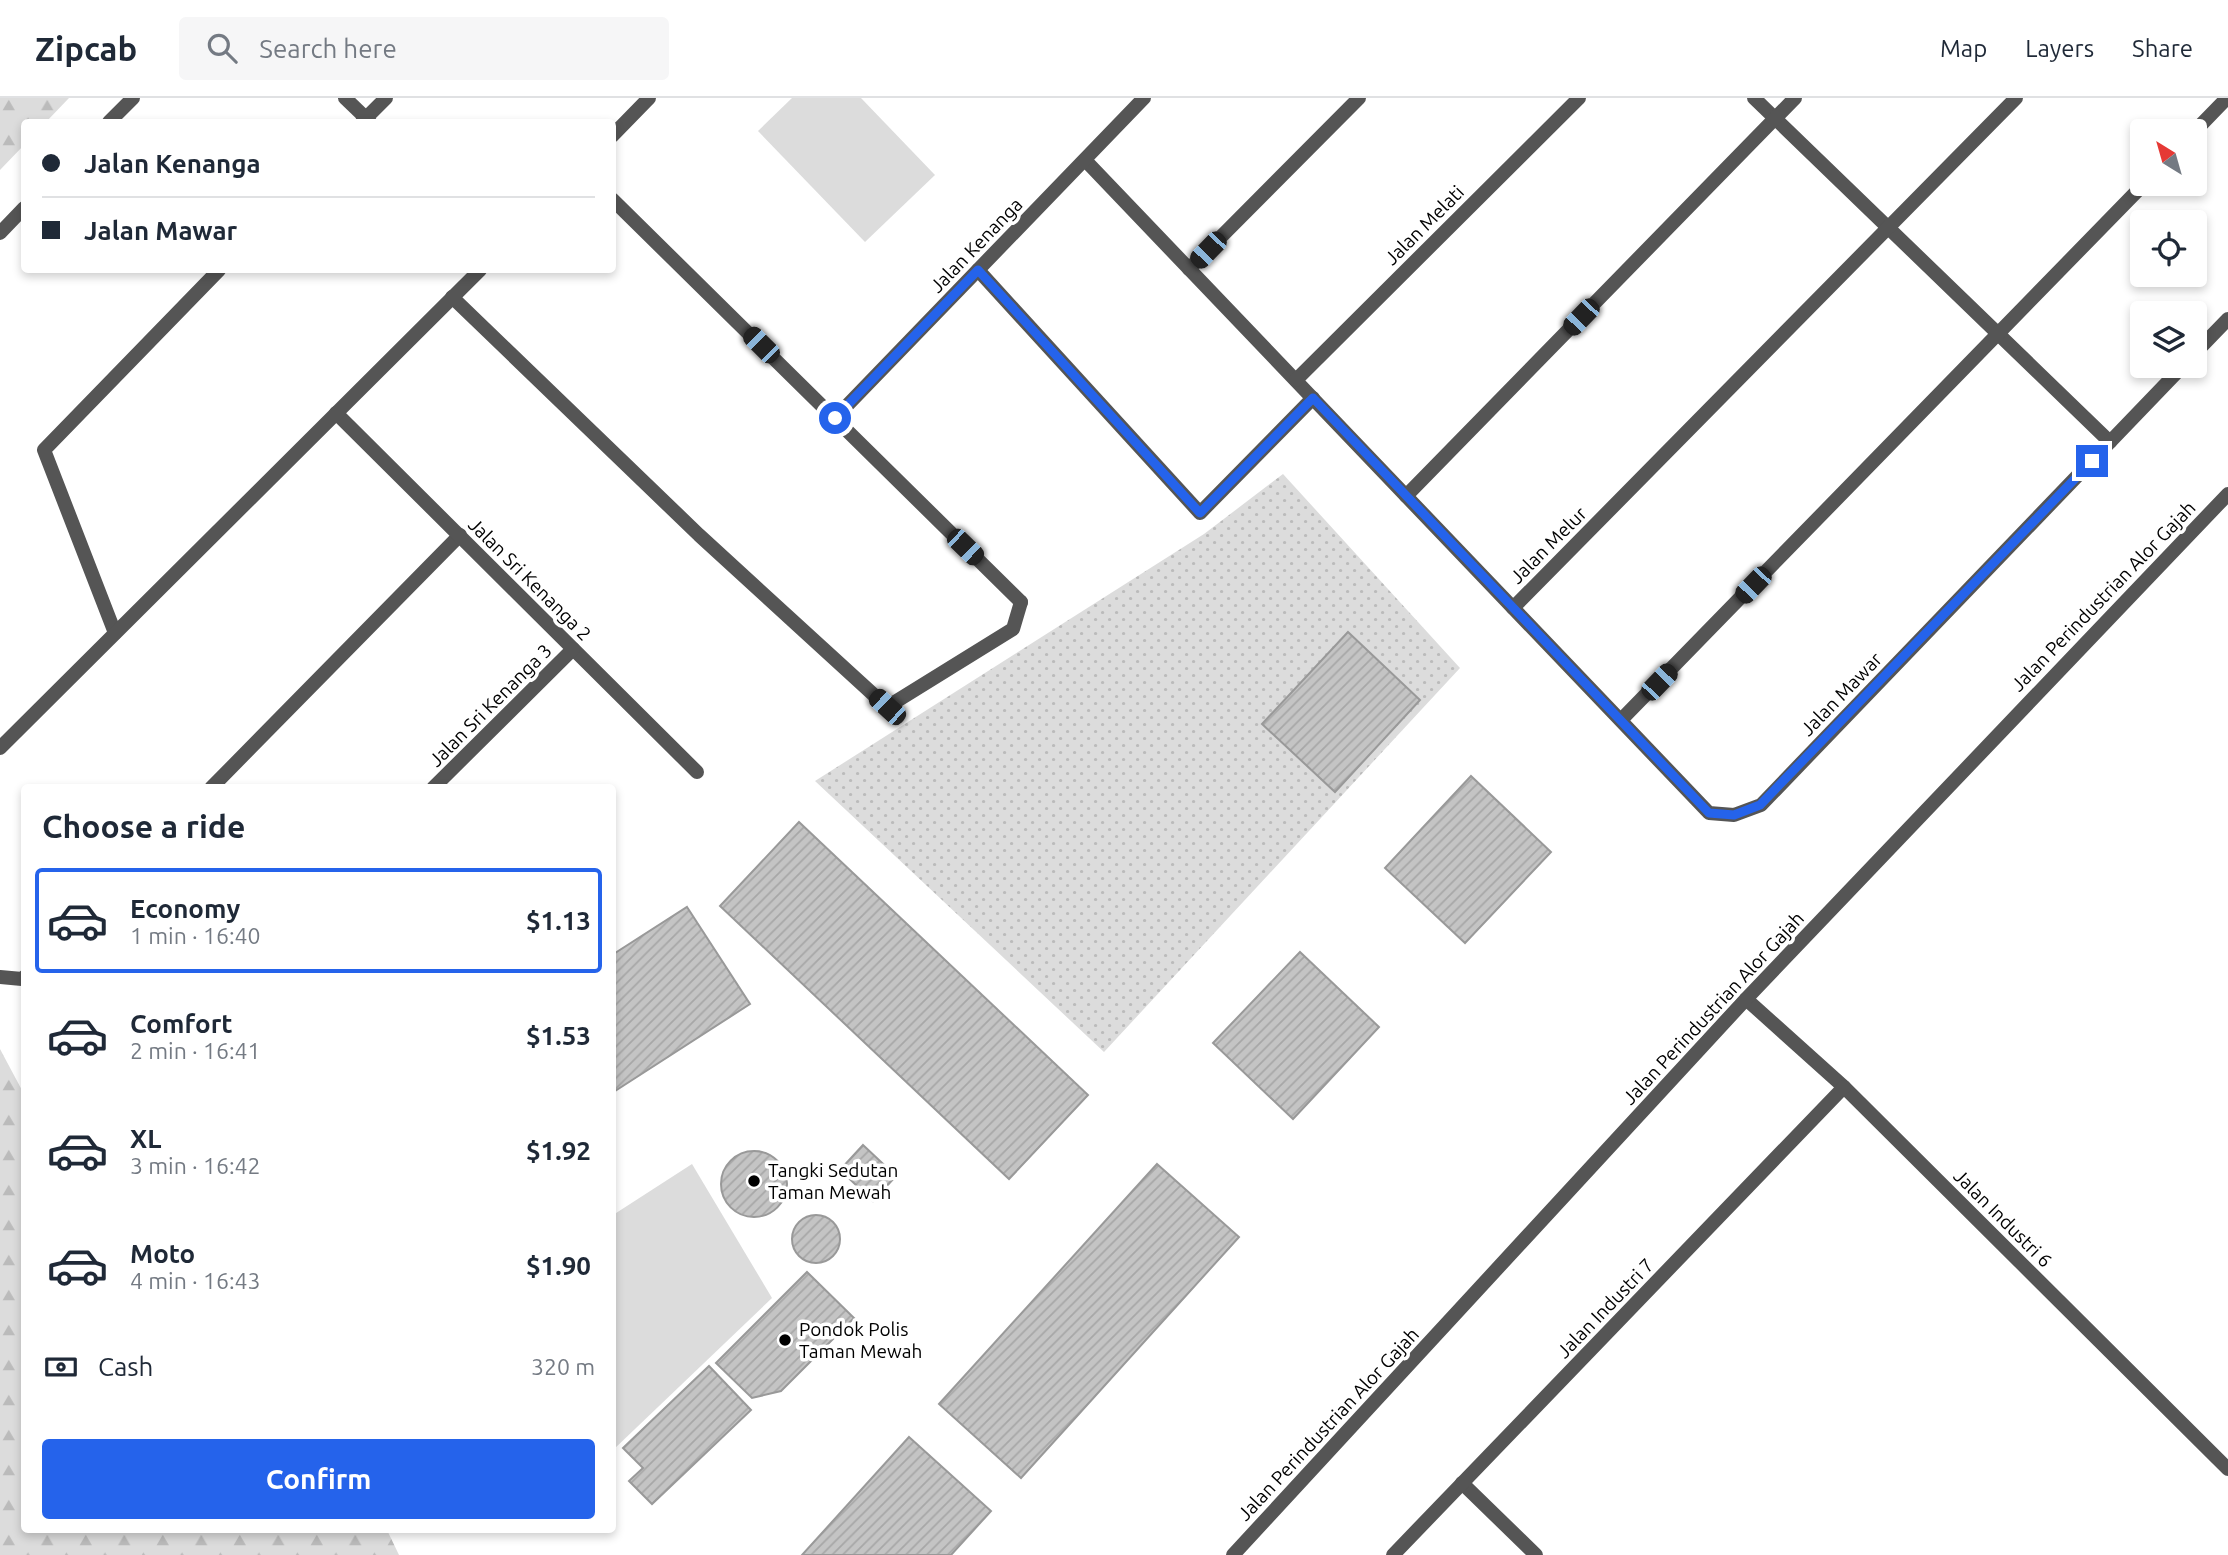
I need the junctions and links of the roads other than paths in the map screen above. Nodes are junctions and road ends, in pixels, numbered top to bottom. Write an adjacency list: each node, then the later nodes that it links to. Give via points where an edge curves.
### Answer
1 (133, 98): 13 (street)
2 (345, 98): 14 (street)
3 (386, 98): 15 (street)
4 (649, 98): 17 (street)
5 (1144, 98): 18 (street, Jalan Kenanga)
6 (1359, 98): 24 (street)
7 (1579, 98): 33 (street, Jalan Melati)
8 (1754, 98): 12 (street)
9 (1795, 98): 12 (street)
10 (2016, 98): 22 (street, Jalan Melur)
11 (2227, 98): 16 (street)
12 (1775, 118): 22 (street); 39 (street)
13 (111, 119)
14 (364, 119)
15 (368, 119)
16 (2207, 119)
17 (616, 132)
18 (1085, 160): 24 (street, Jalan Melur); 25 (street, Jalan Kenanga)
19 (2132, 196): 30 (street)
20 (616, 203): 36 (street)
21 (21, 211): 23 (street)
22 (1888, 227): 30 (street); 41 (street, Jalan Melur)
23 (0, 233)
24 (1189, 269): 33 (street, Jalan Melur)
25 (978, 270): 34 (street, via 1200,513); 36 (street, Jalan Kenanga)
26 (216, 273): 42 (street, via 44,450)
27 (477, 273): 28 (street)
28 (453, 297): 35 (street); 36 (street, via 699,535 887,707 1013,629 1021,602)
29 (2228, 319): 31 (street)
30 (1998, 334): 37 (street); 44 (street)
31 (2207, 341)
32 (2171, 378): 37 (street, Jalan Mawar)
33 (1296, 380): 34 (street, Jalan Melur)
34 (1313, 398): 39 (street, Jalan Melur)
35 (336, 413): 40 (street, Jalan Sri Kenanga 2); 42 (street)
36 (835, 418)
37 (2110, 442): 44 (street, Jalan Mawar, via 1760,805 1734,815 1709,813)
38 (2228, 494): 51 (street, Jalan Perindustrian Alor Gajah)
39 (1406, 496): 41 (street, Jalan Melur)
40 (460, 535): 43 (street, Jalan Sri Kenanga 2); 47 (street)
41 (1513, 608): 44 (street, Jalan Mawar)
42 (116, 633): 45 (street)
43 (573, 649): 46 (street, Jalan Sri Kenanga 2); 48 (street, Jalan Sri Kenanga 3)
44 (1621, 720)
45 (0, 748)
46 (697, 772)
47 (215, 784)
48 (437, 784)
49 (0, 977): 50 (street)
50 (21, 979)
51 (1746, 999): 52 (street, Jalan Industri 6); 55 (street, Jalan Perindustrian Alor Gajah)
52 (1844, 1087): 53 (street, Jalan Industri 6); 54 (street, Jalan Industri 7)
53 (2228, 1469)
54 (1462, 1483): 56 (street, Jalan Industri 7); 57 (street)
55 (1233, 1555)
56 (1392, 1555)
57 (1535, 1555)

